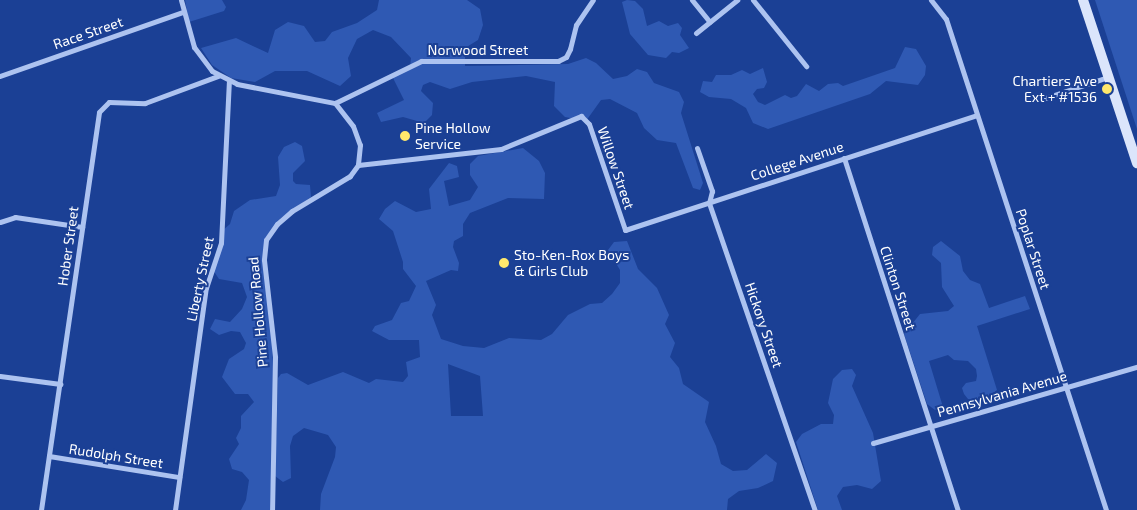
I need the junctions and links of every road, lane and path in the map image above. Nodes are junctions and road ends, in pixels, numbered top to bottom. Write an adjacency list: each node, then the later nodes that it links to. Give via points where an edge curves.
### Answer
1 (181, 0): 8 (street)
2 (593, 0): 17 (street, Norwood Street, via 576,25 566,58 558,61 421,61)
3 (692, 0): 9 (street)
4 (738, 0): 9 (street)
5 (753, 0): 11 (street)
6 (931, 0): 18 (street, Poplar Street, via 946,19)
7 (1083, 0): 14 (street)
8 (183, 12): 12 (street, Race Street); 13 (street, via 194,46)
9 (710, 22): 10 (street)
10 (696, 33)
11 (806, 66)
12 (0, 76)
13 (218, 76): 15 (street); 25 (street, Hober Street, via 145,103 103,105 99,112)
14 (1109, 77): 16 (street); 21 (street)
15 (229, 82): 17 (street); 34 (street, Liberty Street, via 221,243 206,288)
16 (1045, 98)
17 (335, 103): 22 (street, via 357,135 361,154)
18 (977, 115): 20 (street, College Avenue); 30 (street, Poplar Street)
19 (697, 148): 23 (street, Hickory Street, via 712,191)
20 (844, 158): 23 (street, College Avenue); 31 (street, Clinton Street)
21 (1137, 163)
22 (358, 164): 26 (street, Willow Street, via 501,149 582,116 590,124); 37 (street, Pine Hollow Road, via 343,182 292,211 266,240 264,260 275,357)
23 (709, 203): 26 (street, College Avenue); 38 (street, Hickory Street)
24 (0, 222): 25 (street, via 15,217)
25 (82, 227): 29 (street, Hober Street)
26 (625, 230)
27 (1137, 367): 30 (street, Pennsylvania Avenue)
28 (0, 376): 29 (street)
29 (60, 384): 33 (street, Hober Street)
30 (1067, 387): 31 (street, Pennsylvania Avenue); 40 (street, Poplar Street)
31 (931, 426): 32 (street, Pennsylvania Avenue); 39 (street, Clinton Street)
32 (874, 443)
33 (49, 456): 34 (street, Rudolph Street); 35 (street, Hober Street)
34 (178, 477): 36 (street, Liberty Street)
35 (42, 510)
36 (174, 510)
37 (272, 510)
38 (815, 510)
39 (958, 510)
40 (1106, 510)

